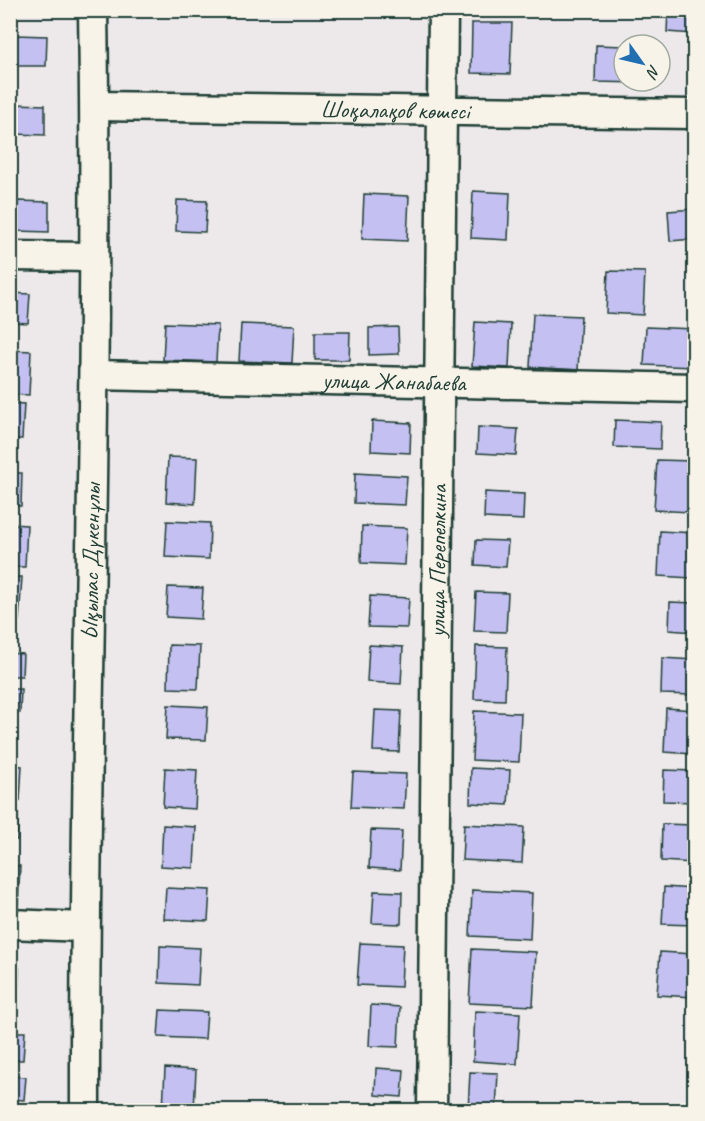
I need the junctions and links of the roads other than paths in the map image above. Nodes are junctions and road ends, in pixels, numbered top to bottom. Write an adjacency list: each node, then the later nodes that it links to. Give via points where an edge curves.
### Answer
1 (93, 10): 3 (street, Ықылас Дүкенұлы)
2 (443, 10): 4 (street, улица Перепелкина)
3 (95, 106): 4 (street, Шоқалақов көшесі); 7 (street, Ықылас Дүкенұлы)
4 (442, 110): 5 (street, Шоқалақов көшесі); 9 (street, улица Перепелкина)
5 (694, 114)
6 (10, 256): 7 (street)
7 (94, 257): 8 (street, Ықылас Дүкенұлы)
8 (94, 375): 9 (street, улица Жанабаева); 12 (street, Ықылас Дүкенұлы)
9 (441, 382): 10 (street, улица Жанабаева); 14 (street, улица Перепелкина)
10 (694, 388)
11 (10, 924): 12 (street)
12 (84, 927): 13 (street, Ықылас Дүкенұлы)
13 (85, 1110)
14 (432, 1110)

